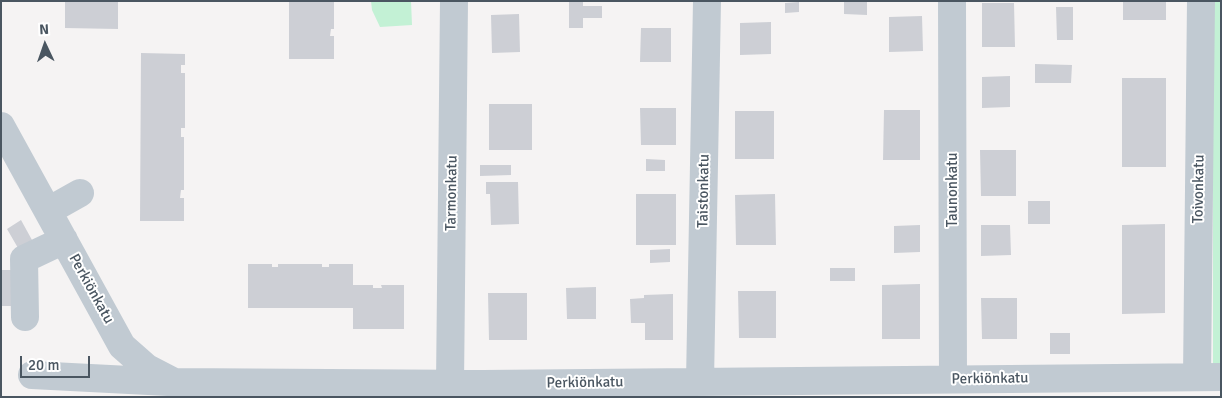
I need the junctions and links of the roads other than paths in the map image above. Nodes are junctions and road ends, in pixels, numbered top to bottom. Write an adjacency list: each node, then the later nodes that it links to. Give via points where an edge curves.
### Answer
1 (454, 1): 15 (street, Tarmonkatu)
2 (707, 1): 13 (street, Taistonkatu)
3 (952, 1): 12 (street, Taunonkatu)
4 (1201, 1): 11 (street, Toivonkatu)
5 (1, 126): 7 (street, Perkiönkatu)
6 (80, 193): 7 (street)
7 (48, 211): 8 (street, Perkiönkatu)
8 (64, 240): 9 (street, via 24,259); 14 (street, Perkiönkatu, via 122,346 147,368)
9 (25, 317)
10 (32, 375): 14 (street)
11 (1209, 377): 12 (street, Perkiönkatu)
12 (953, 379): 13 (street, Perkiönkatu)
13 (700, 381): 15 (street, Perkiönkatu)
14 (174, 382): 16 (street, Perkiönkatu)
15 (450, 384): 17 (street, Perkiönkatu)
16 (346, 390): 17 (street, Perkiönkatu)
17 (393, 390)

